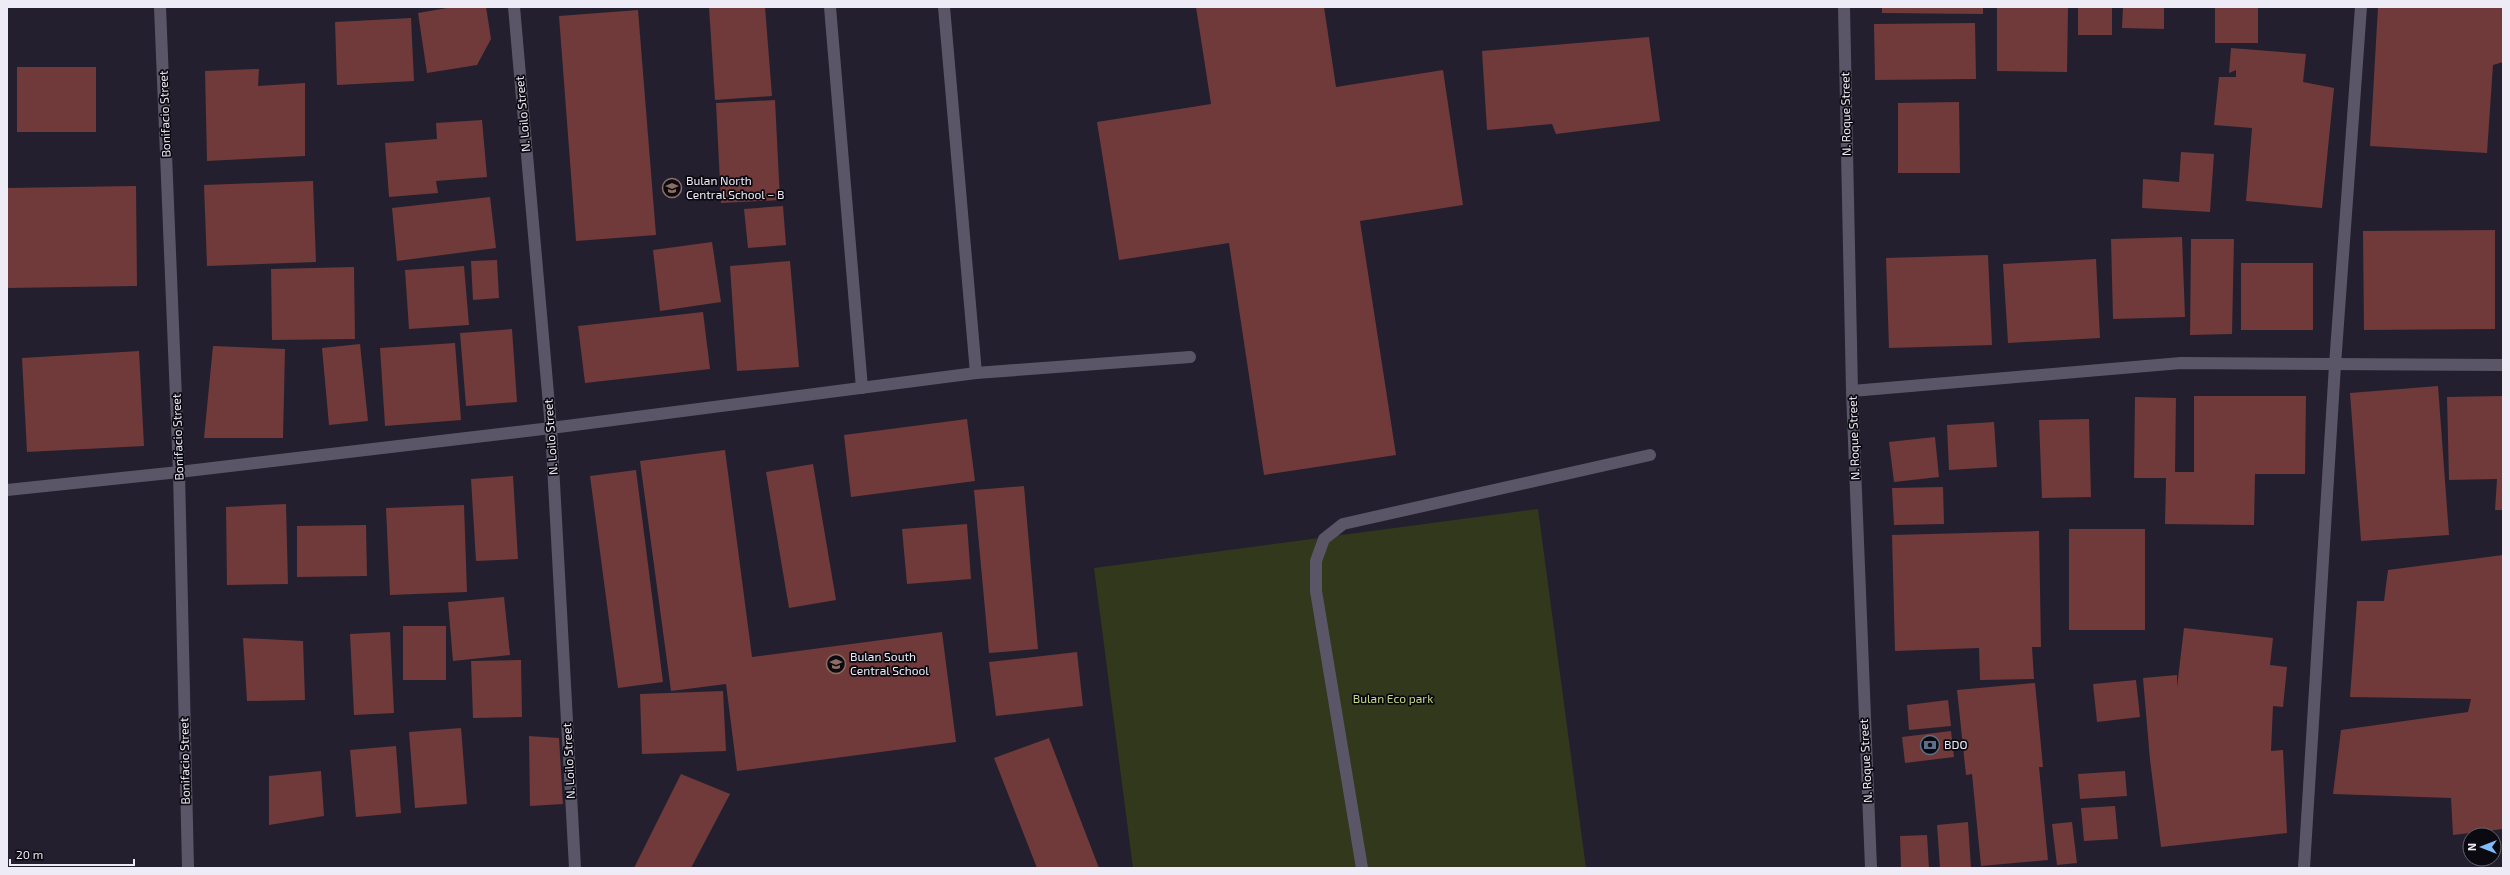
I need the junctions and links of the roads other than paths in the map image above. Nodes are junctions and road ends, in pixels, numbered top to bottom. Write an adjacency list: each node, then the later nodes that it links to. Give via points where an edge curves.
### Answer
1 (160, 7): 15 (street, Bonifacio Street)
2 (514, 7): 13 (street, N. Loilo Street)
3 (830, 7): 11 (street)
4 (944, 7): 10 (street)
5 (1844, 7): 12 (street, N. Roque Street)
6 (2362, 7): 8 (street)
7 (1190, 357): 10 (street)
8 (2335, 365): 9 (street); 12 (street, via 2181,363); 21 (street)
9 (2503, 365)
10 (976, 373): 11 (street)
11 (862, 388): 13 (street)
12 (1852, 392): 20 (street, N. Roque Street)
13 (551, 428): 15 (street); 18 (street, N. Loilo Street)
14 (1650, 455): 19 (street, via 1342,524 1324,539 1316,562 1316,591)
15 (179, 472): 16 (street); 17 (street, Bonifacio Street)
16 (7, 490)
17 (188, 868)
18 (575, 868)
19 (1362, 868)
20 (1871, 868)
21 (2304, 868)

